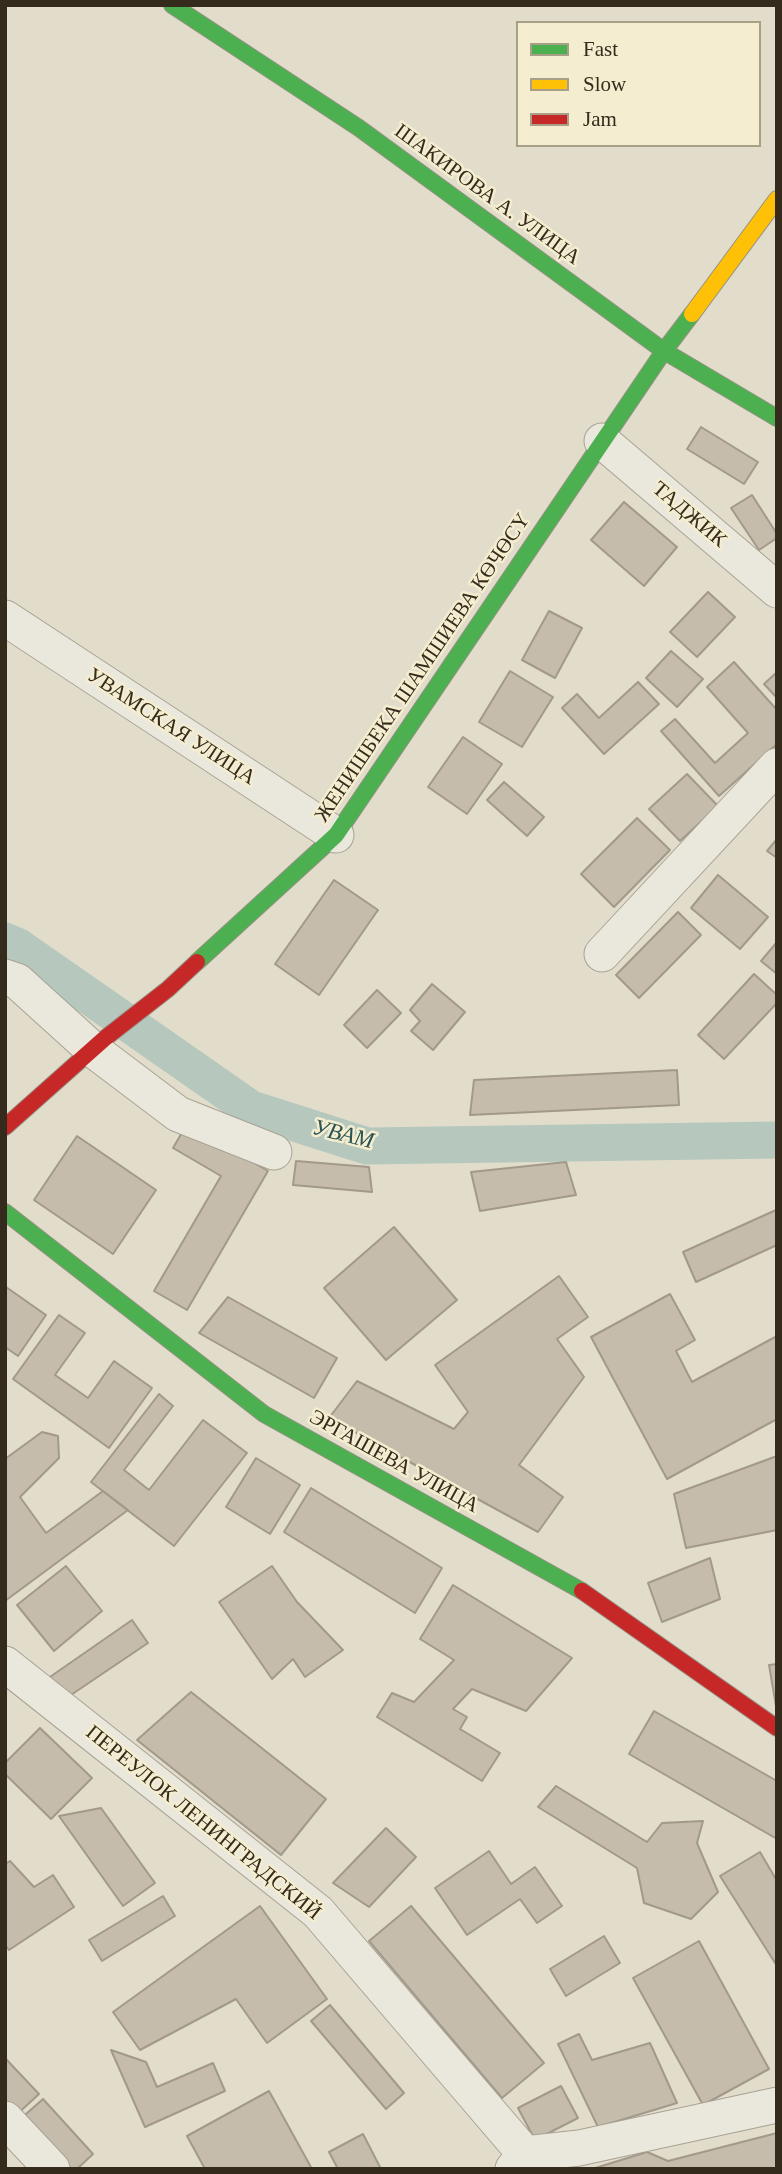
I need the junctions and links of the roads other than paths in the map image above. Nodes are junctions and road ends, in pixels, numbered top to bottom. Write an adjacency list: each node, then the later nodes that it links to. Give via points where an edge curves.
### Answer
1 (173, 5): 3 (street, ШАКИРОВА А. УЛИЦА, via 359,128)
2 (777, 198): 3 (street, ЖЕНИШБЕКА ШАМШИЕВА КӨЧӨСҮ)
3 (664, 351): 4 (street, ШАКИРОВА А. УЛИЦА); 5 (street, ЖЕНИШБЕКА ШАМШИЕВА КӨЧӨСҮ)
4 (777, 418)
5 (602, 441): 6 (street, ТАДЖИК); 9 (street, ЖЕНИШБЕКА ШАМШИЕВА КӨЧӨСҮ)
6 (777, 590)
7 (5, 618): 9 (street, УВАМСКАЯ УЛИЦА)
8 (777, 766): 10 (street)
9 (336, 835): 12 (street, ЖЕНИШБЕКА ШАМШИЕВА КӨЧӨСҮ, via 167,989)
10 (602, 954)
11 (5, 977): 12 (street, via 17,981)
12 (98, 1044): 13 (street, ЖЕНИШБЕКА ШАМШИЕВА КӨЧӨСҮ); 14 (street, via 178,1114)
13 (5, 1127)
14 (274, 1152)
15 (5, 1212): 17 (street, ЭРГАШЕВА УЛИЦА, via 264,1414 589,1595)
16 (5, 1664): 20 (street, ПЕРЕУЛОК ЛЕНИНГРАДСКИЙ, via 318,1912)
17 (777, 1728)
18 (777, 2105): 20 (street)
19 (5, 2119): 21 (street)
20 (519, 2162)
21 (52, 2169)

